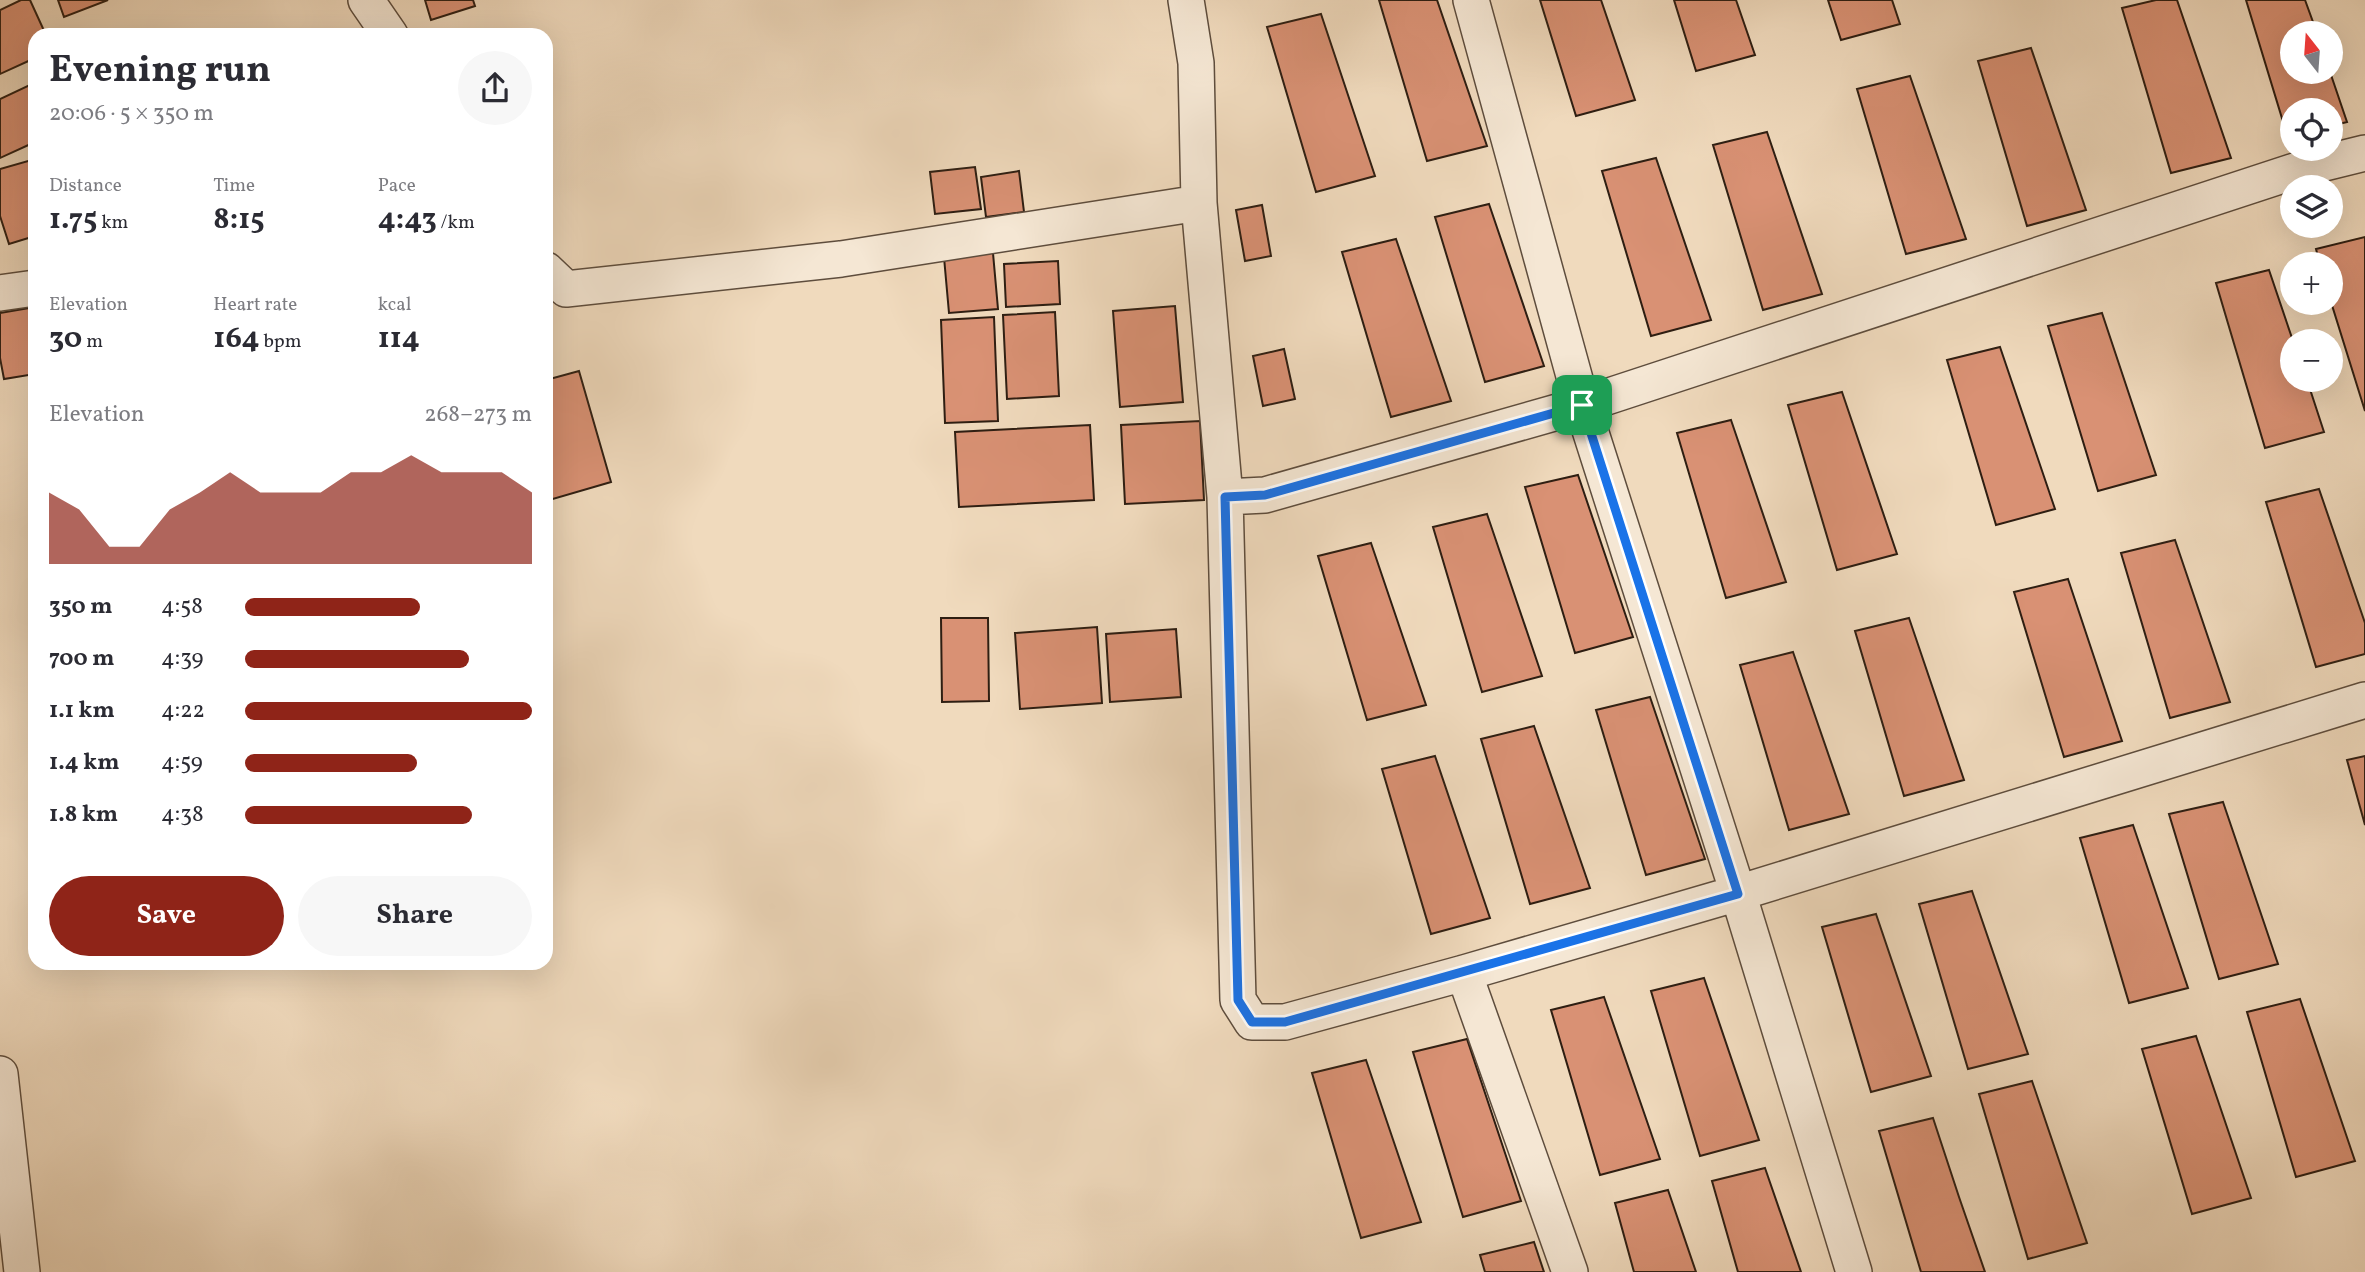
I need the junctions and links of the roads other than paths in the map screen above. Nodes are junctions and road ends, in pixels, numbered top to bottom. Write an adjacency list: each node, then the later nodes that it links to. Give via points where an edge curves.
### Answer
1 (366, 0): 4 (street)
2 (1186, 0): 6 (street, via 1196,63)
3 (1471, 0): 10 (street)
4 (385, 28)
5 (2365, 153): 10 (street, via 2290,172)
6 (1199, 203): 7 (street, via 841,259 566,289); 11 (street)
7 (553, 277)
8 (28, 289): 9 (street)
9 (0, 293)
10 (1582, 405): 11 (street, via 1265,495); 13 (street)
11 (1225, 497): 14 (street, via 1238,1000 1252,1022 1285,1022)
12 (2365, 700): 13 (street)
13 (1738, 894): 14 (street); 18 (street)
14 (1464, 973): 17 (street)
15 (0, 1074): 16 (street)
16 (22, 1272)
17 (1570, 1272)
18 (1854, 1272)

